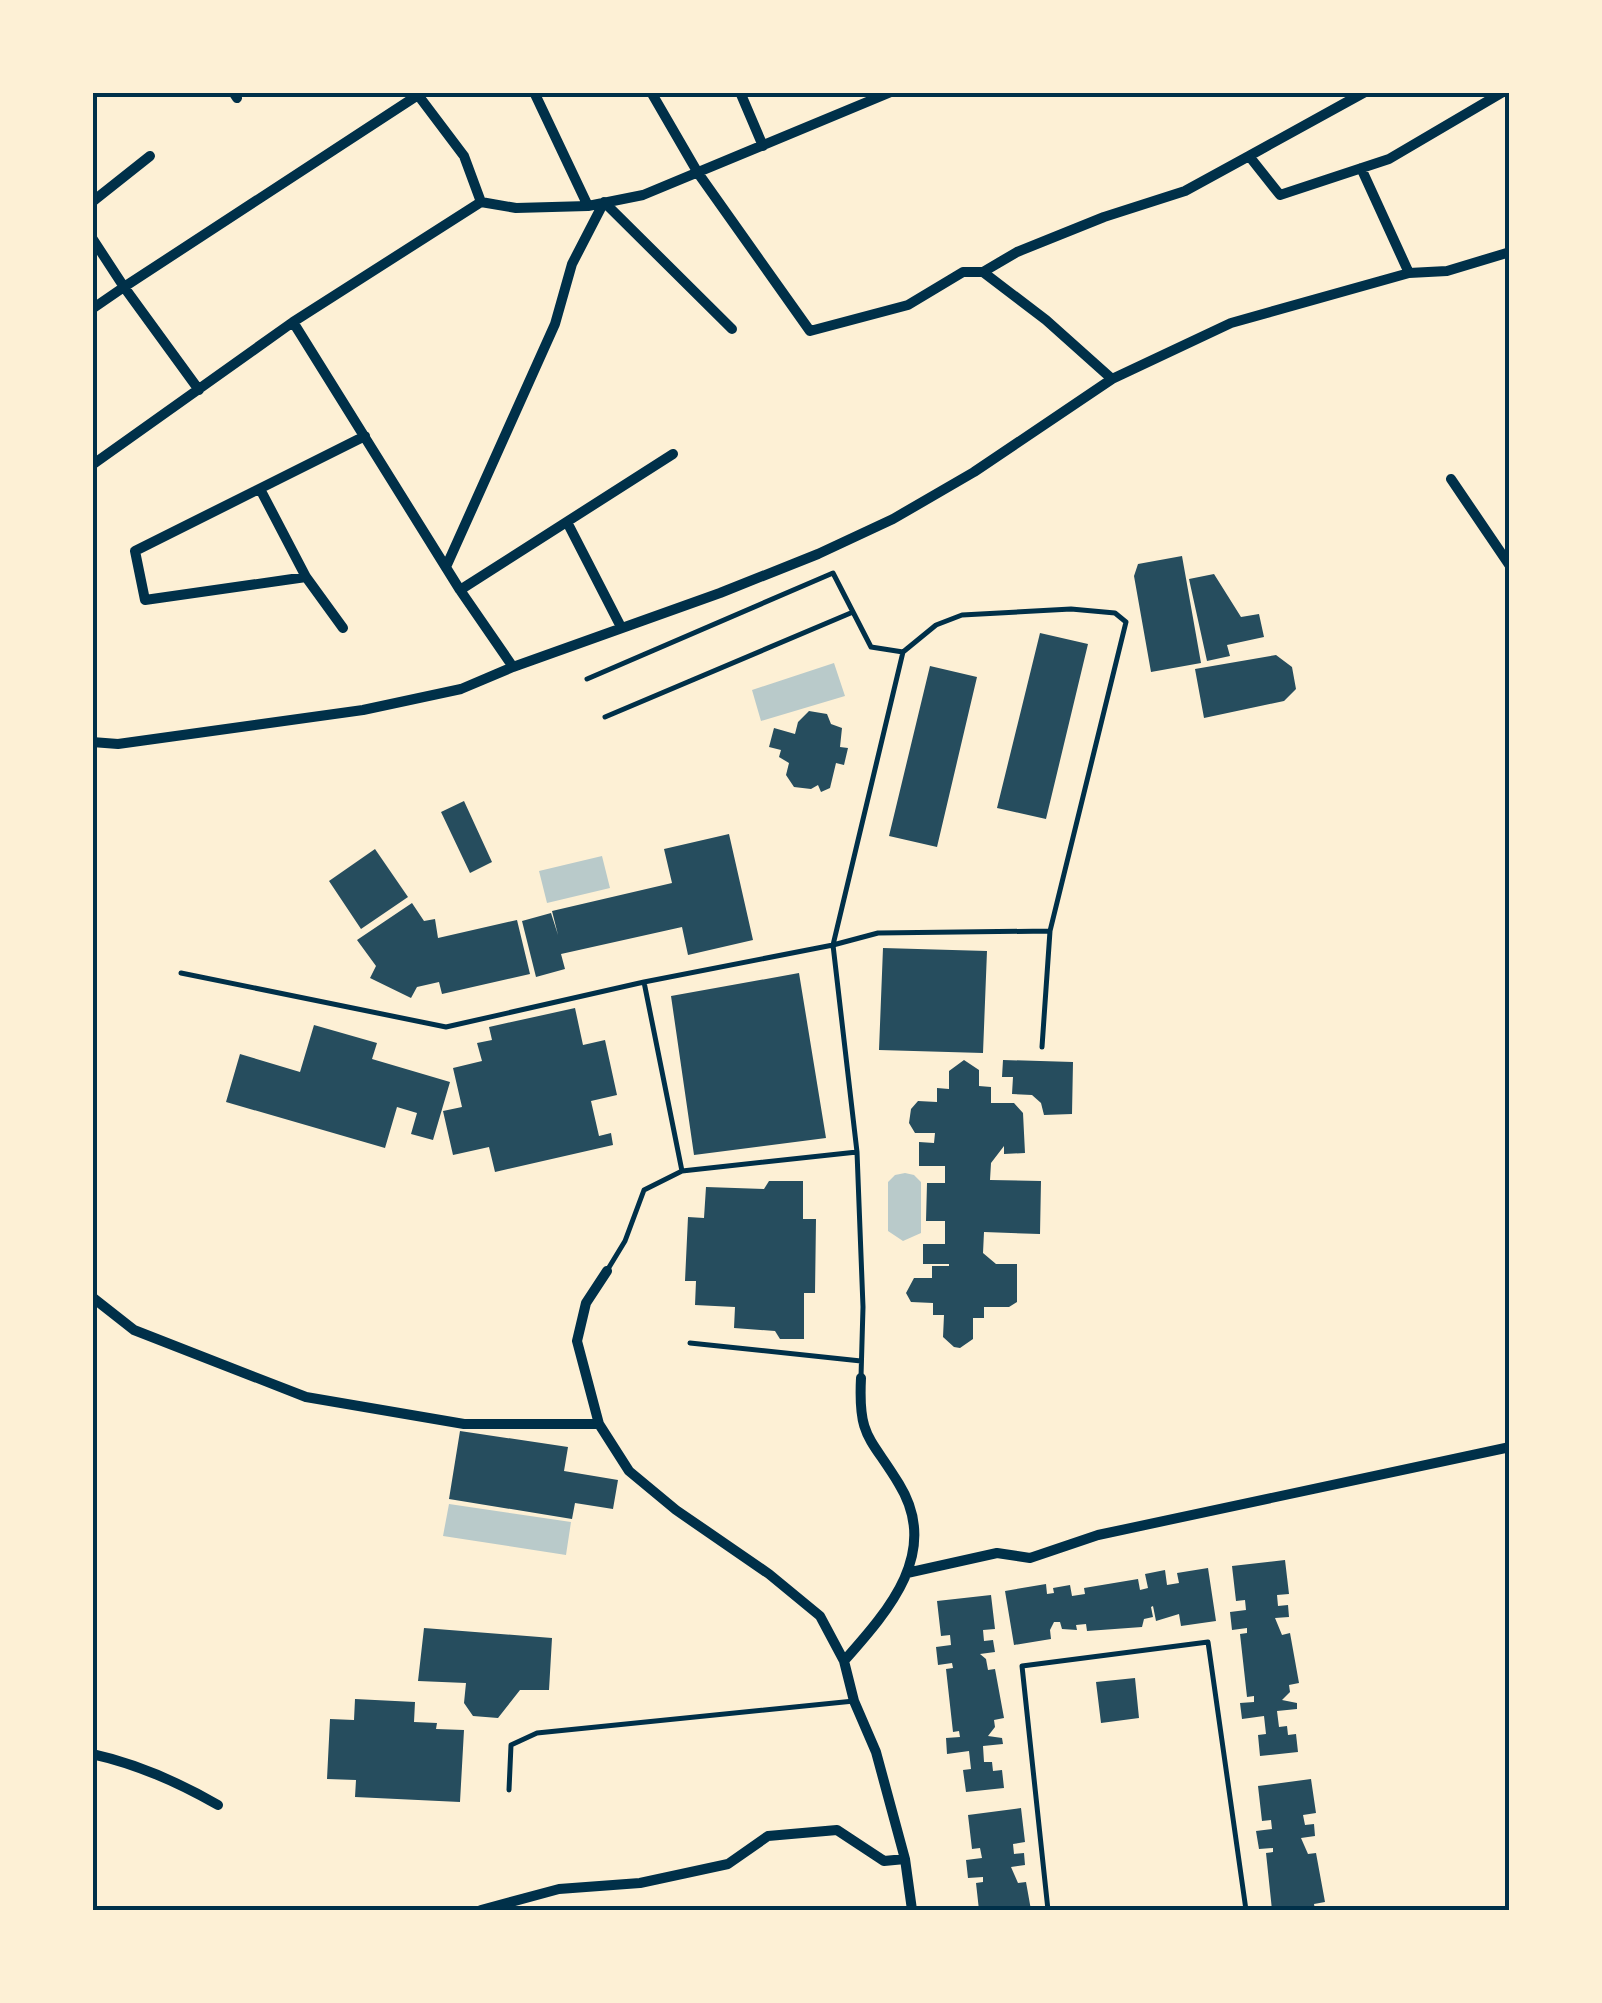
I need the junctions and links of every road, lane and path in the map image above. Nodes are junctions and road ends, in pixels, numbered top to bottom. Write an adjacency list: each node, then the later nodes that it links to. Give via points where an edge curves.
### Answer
1 (534, 92): 16 (street)
2 (651, 92): 12 (street)
3 (740, 92): 8 (street)
4 (891, 92): 8 (street)
5 (1365, 92): 10 (street)
6 (1503, 92): 11 (street, via 1389,160)
7 (417, 94): 14 (street, via 464,156); 21 (street)
8 (764, 146): 12 (street)
9 (150, 156): 13 (street)
10 (1250, 156): 11 (street, via 1280,195); 19 (street, via 1185,190 1017,252)
11 (1361, 168): 20 (street)
12 (698, 173): 15 (street, via 644,195); 19 (street, via 810,331 908,305 964,272)
13 (92, 202)
14 (481, 202): 16 (street); 23 (street)
15 (604, 202): 16 (street); 24 (street); 34 (street)
16 (588, 206)
17 (92, 238): 21 (street)
18 (1510, 252): 20 (street, via 1447,271)
19 (983, 272): 25 (street)
20 (1409, 272): 25 (street, via 1230,323)
21 (124, 287): 22 (street); 26 (street)
22 (92, 309)
23 (293, 322): 26 (street); 27 (street)
24 (732, 329)
25 (1112, 378): 38 (street, via 893,519 801,561)
26 (200, 390): 29 (street)
27 (364, 436): 31 (street); 34 (street)
28 (673, 454): 32 (street)
29 (92, 466)
30 (1450, 478): 33 (street)
31 (260, 489): 35 (street); 35 (street, via 135,551 144,600)
32 (567, 522): 36 (street); 38 (street)
33 (1510, 566)
34 (446, 567): 36 (street)
35 (306, 577): 39 (street)
36 (460, 590): 41 (street)
37 (853, 612): 40 (lane, via 871,647); 42 (lane, via 833,573); 43 (lane)
38 (621, 627): 41 (street)
39 (342, 628)
40 (903, 652): 45 (lane, via 962,614 1071,608 1115,613 1126,622); 46 (lane)
41 (514, 667): 44 (street, via 461,689 363,710 118,744)
42 (587, 680)
43 (605, 717)
44 (92, 742)
45 (1050, 931): 46 (lane, via 878,933); 49 (lane)
46 (833, 945): 48 (lane); 50 (lane)
47 (181, 973): 48 (lane, via 446,1026)
48 (644, 982): 51 (lane)
49 (1042, 1046)
50 (857, 1152): 51 (lane); 55 (lane)
51 (682, 1171): 52 (lane, via 644,1190)
52 (606, 1271): 57 (street, via 586,1303 577,1340)
53 (92, 1297): 57 (street, via 134,1330 306,1396 464,1424)
54 (690, 1343): 55 (lane)
55 (861, 1361): 56 (lane)
56 (861, 1378): 59 (street, via 860,1420 914,1514 916,1543)
57 (599, 1424): 60 (street, via 629,1470 820,1616)
58 (1510, 1447): 59 (street, via 1098,1534 1030,1558 997,1553)
59 (907, 1573): 60 (street)
60 (844, 1661): 61 (street)
61 (854, 1701): 63 (lane, via 537,1733 511,1745); 65 (street, via 876,1752)
62 (92, 1754): 64 (street, via 182,1784)
63 (509, 1790)
64 (218, 1805)
65 (905, 1859): 66 (street, via 884,1861 837,1830 768,1836 728,1864 640,1883 559,1888); 67 (street)
66 (481, 1910)
67 (912, 1910)
68 (1048, 1910): 69 (lane, via 1022,1666 1208,1642)
69 (1246, 1910)

